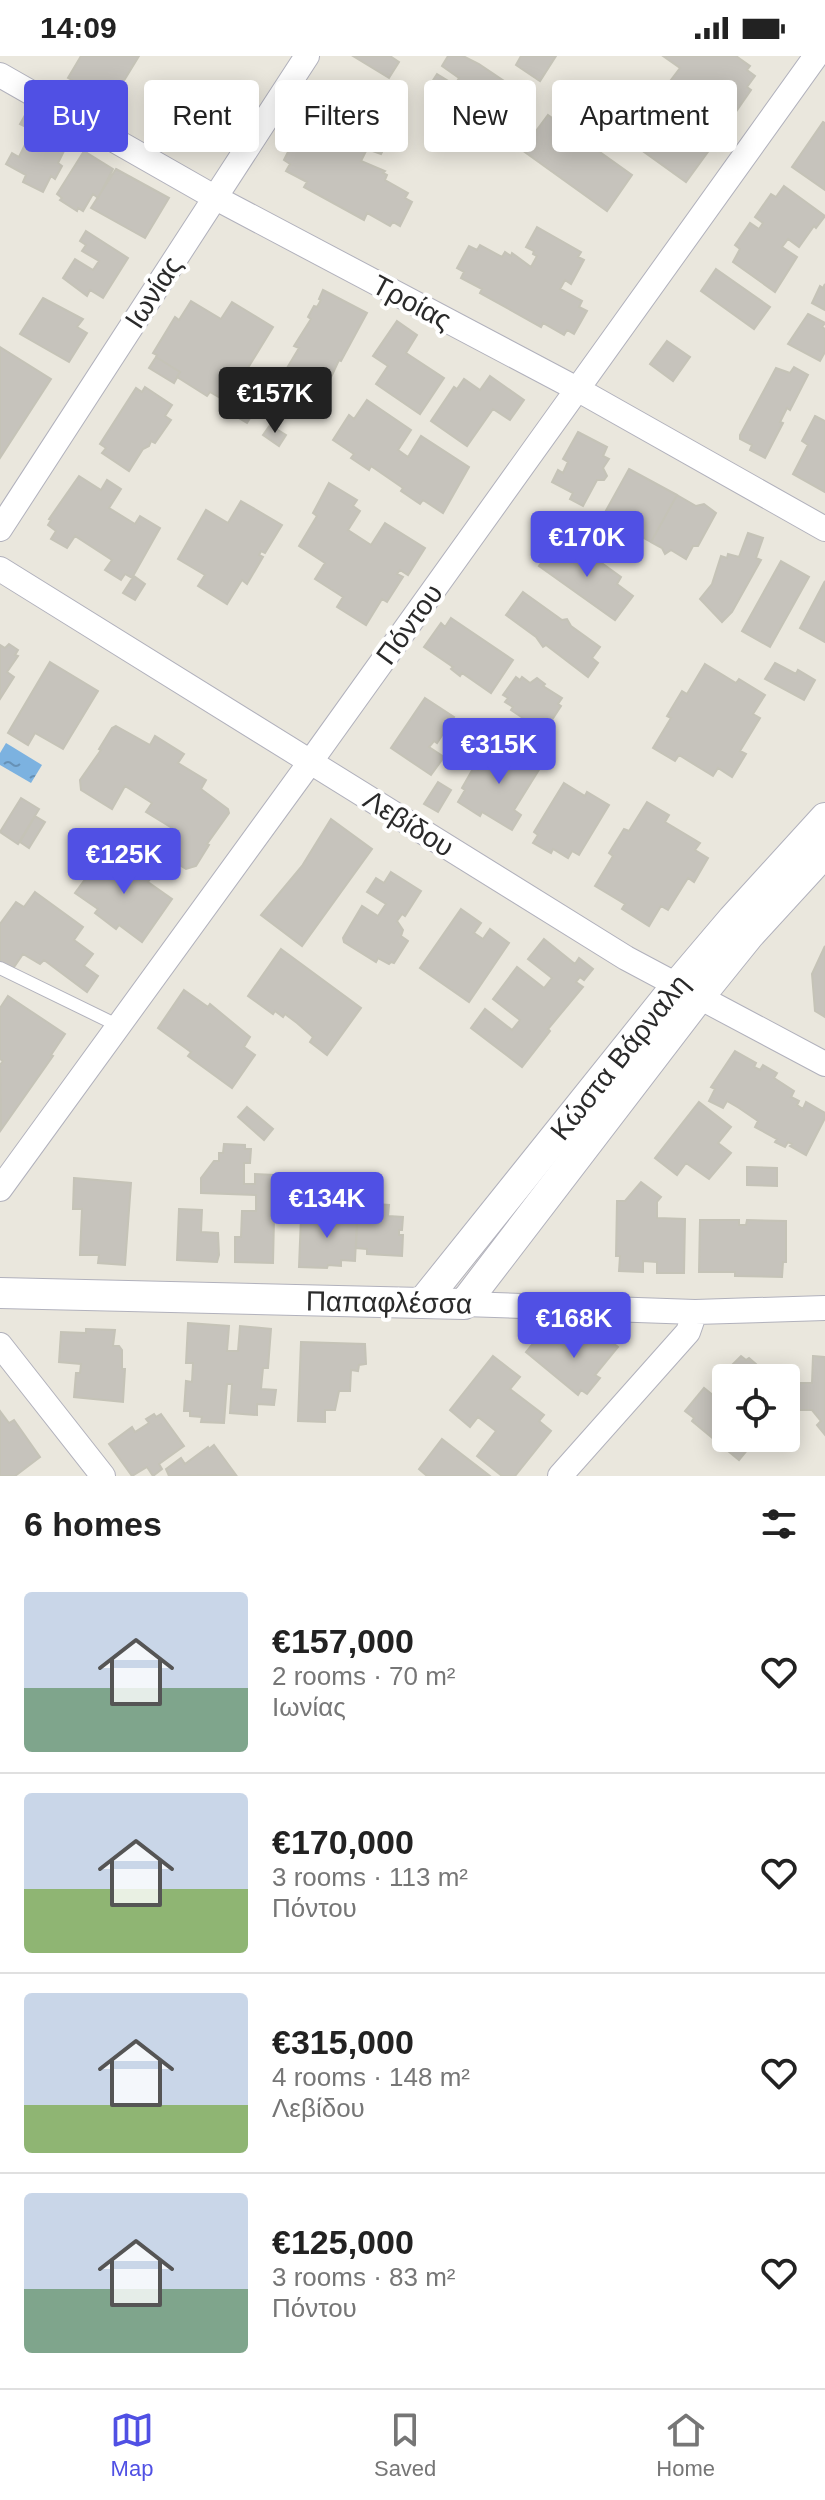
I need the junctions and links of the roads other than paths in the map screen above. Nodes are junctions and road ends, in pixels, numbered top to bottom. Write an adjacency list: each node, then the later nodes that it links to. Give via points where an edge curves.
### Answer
1 (307, 56): 4 (street, Ιωνίας)
2 (816, 56): 5 (street, Πόντου)
3 (0, 75): 4 (street, Τροίας)
4 (214, 197): 5 (street, Τροίας); 6 (street, Ιωνίας)
5 (577, 389): 7 (street, Τροίας); 9 (street, Πόντου)
6 (0, 529)
7 (825, 529)
8 (0, 569): 9 (street, Λεβίδου)
9 (311, 761): 13 (street, Λεβίδου, via 626,958); 14 (street, Πόντου)
10 (825, 818): 13 (street, Κώστα Βάρναλη, via 733,919)
11 (825, 852): 13 (street, Κώστα Βάρναλη, via 749,935)
12 (0, 968): 14 (lane)
13 (688, 991): 15 (street, Λεβίδου); 18 (street, Κώστα Βάρναλη); 19 (street, Κώστα Βάρναλη)
14 (119, 1026): 16 (street, Πόντου)
15 (825, 1064)
16 (0, 1189)
17 (0, 1293): 18 (street, Παπαφλέσσα)
18 (423, 1302): 19 (street, Παπαφλέσσα)
19 (464, 1304): 21 (street, Παπαφλέσσα)
20 (825, 1308): 21 (street, Παπαφλέσσα)
21 (695, 1312): 24 (street, via 688,1332)
22 (0, 1345): 23 (street)
23 (103, 1476)
24 (560, 1476)

